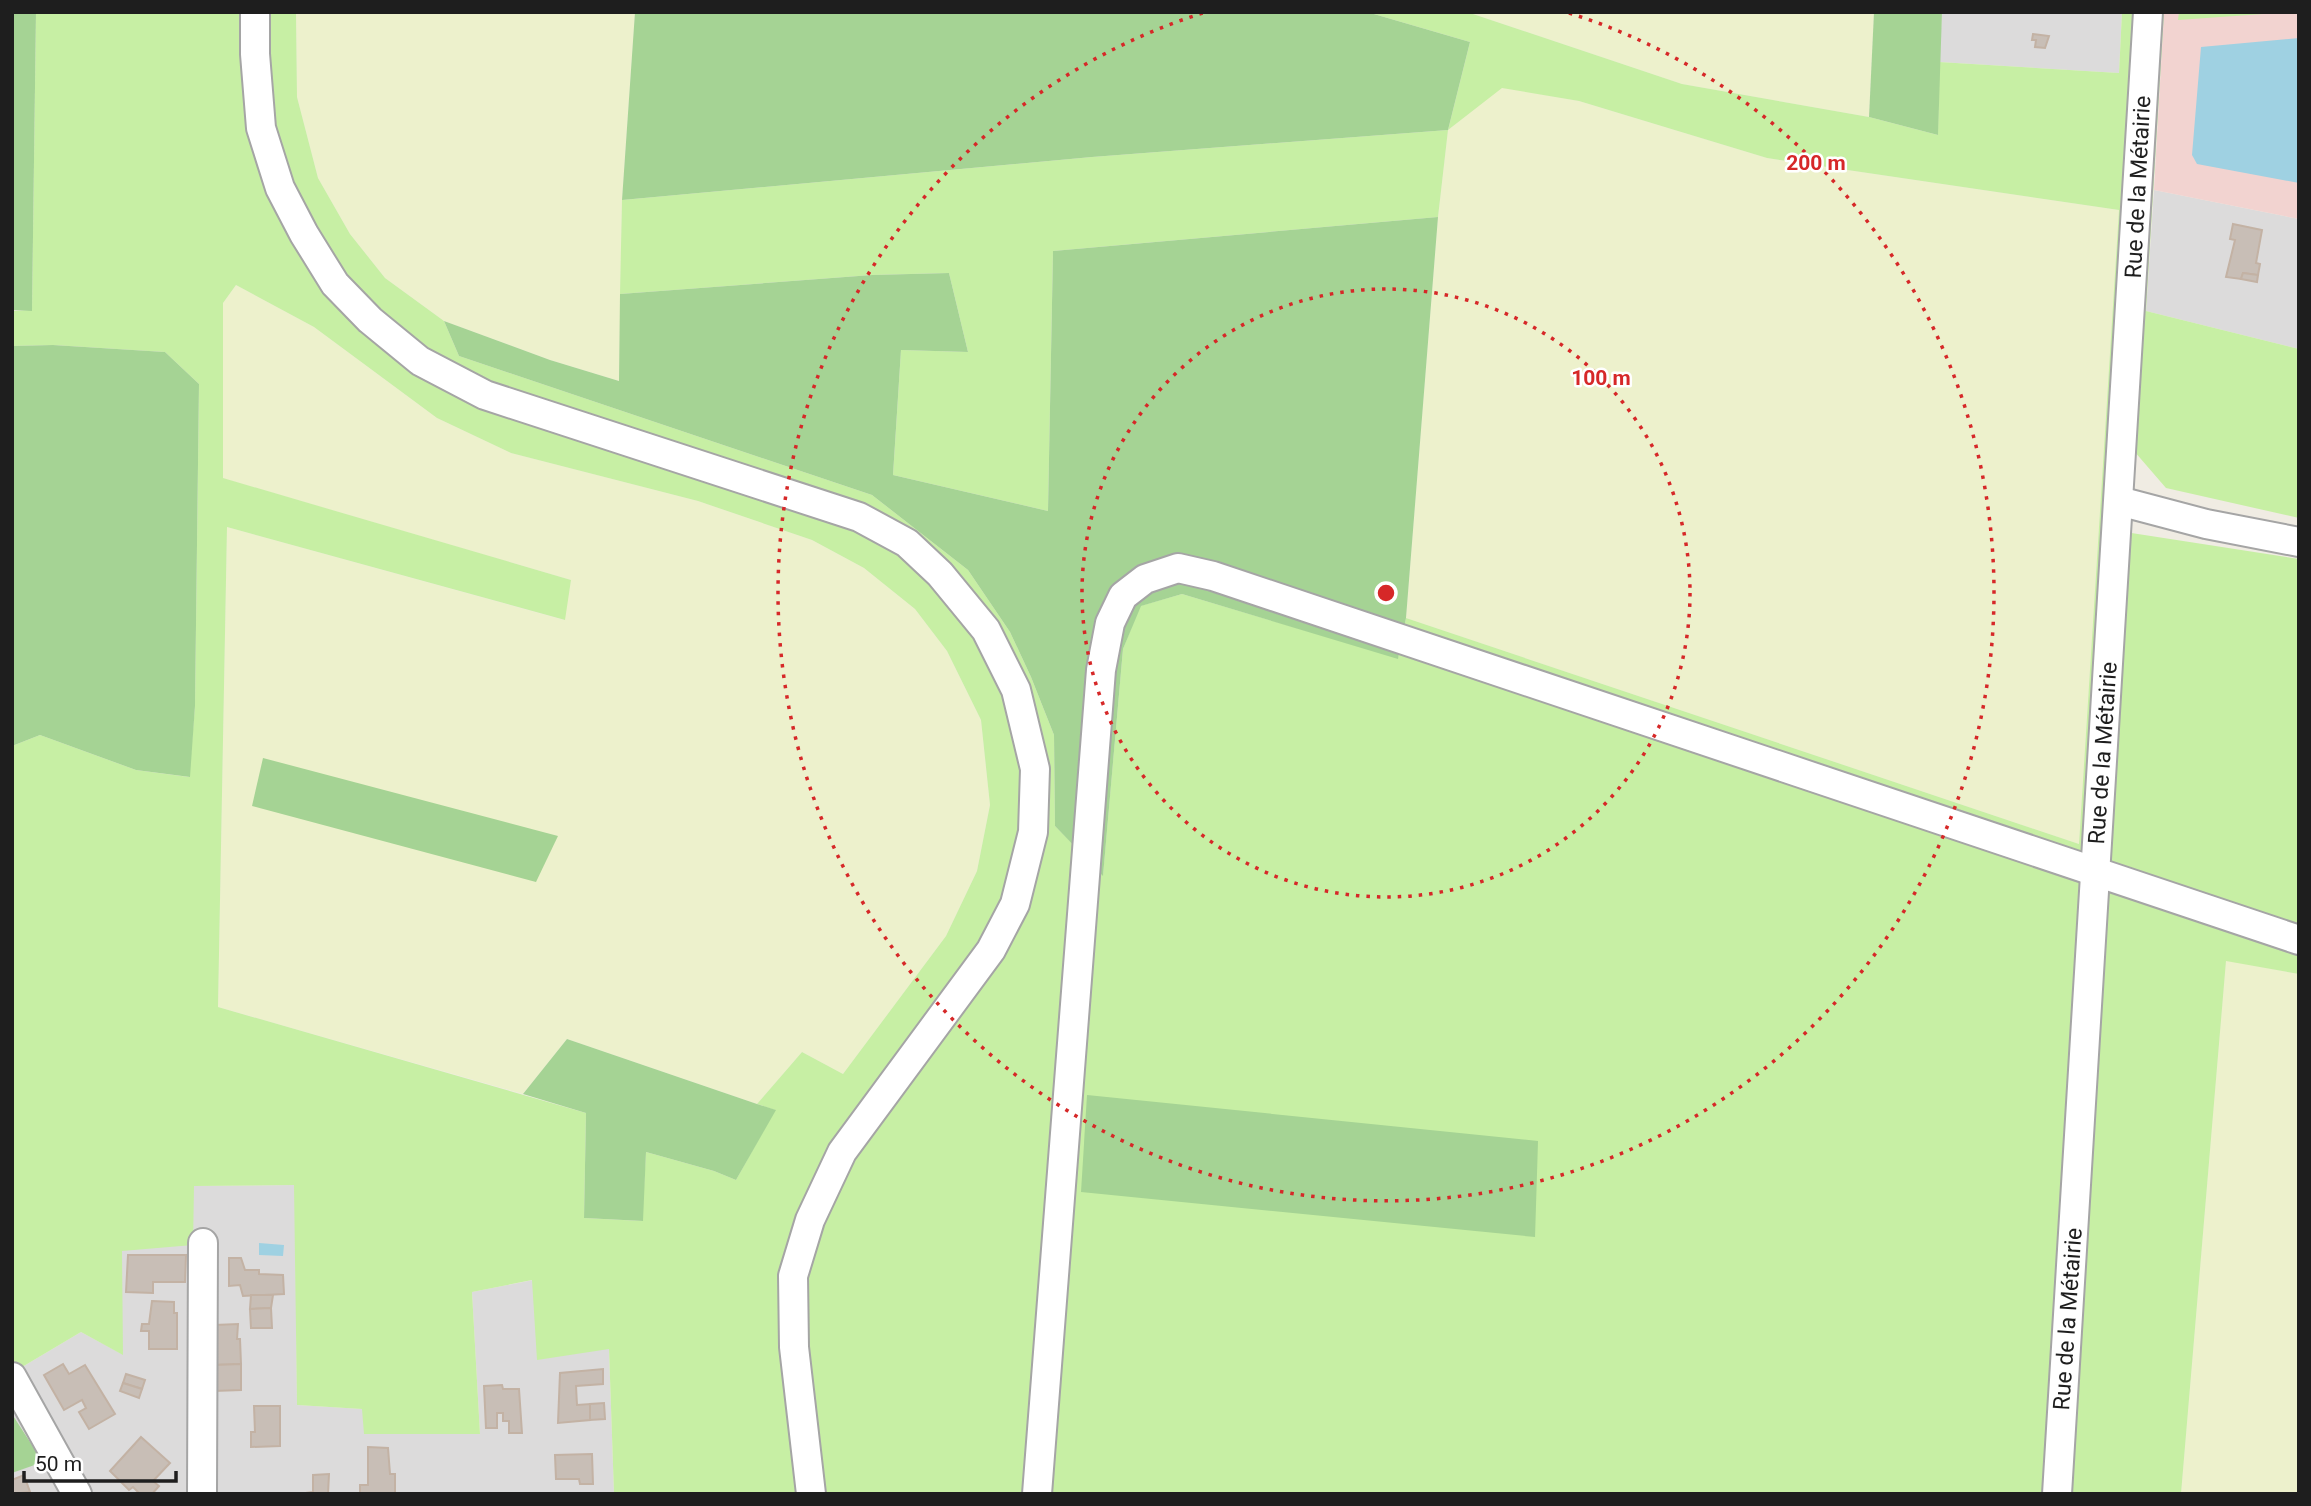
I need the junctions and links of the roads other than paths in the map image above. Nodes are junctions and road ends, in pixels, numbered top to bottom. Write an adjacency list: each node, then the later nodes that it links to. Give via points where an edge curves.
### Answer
1 (255, 12): 11 (street, via 261,128 280,188 335,284 370,320 420,361 485,395 859,517 907,543 940,574 986,630 1016,690 1035,769 1033,832 1015,904 991,950 842,1152 810,1220 793,1276 794,1347)
2 (2148, 12): 3 (street, Rue de la Métairie)
3 (2119, 501): 4 (street); 5 (street, Rue de la Métairie)
4 (2299, 542)
5 (2095, 873): 6 (street); 12 (street, via 1213,576 1178,568 1145,579 1123,596 1110,622 1101,670); 13 (street, Rue de la Métairie)
6 (2299, 940)
7 (203, 1244): 10 (street)
8 (12, 1377): 9 (street)
9 (78, 1494)
10 (202, 1494)
11 (811, 1494)
12 (1037, 1494)
13 (2057, 1494)

